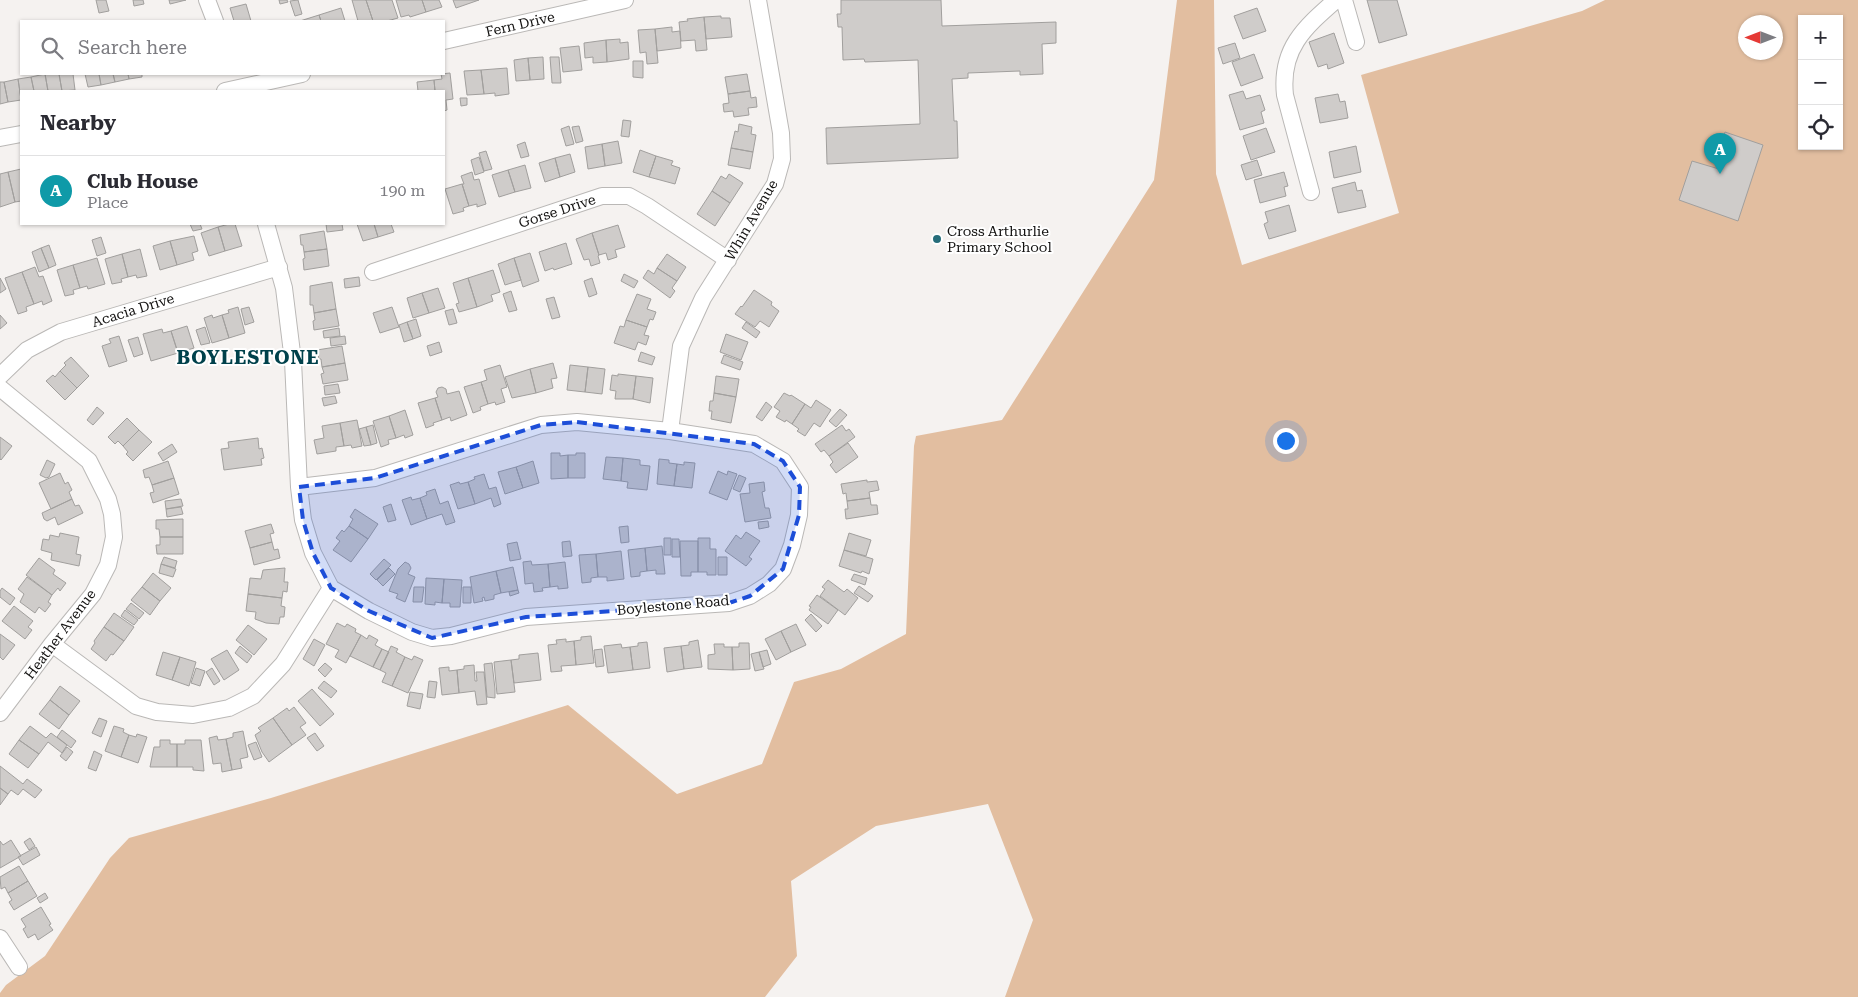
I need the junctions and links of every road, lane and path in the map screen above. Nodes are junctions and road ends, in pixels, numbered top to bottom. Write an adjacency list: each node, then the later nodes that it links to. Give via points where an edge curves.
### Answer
1 (207, 0): 6 (street)
2 (625, 0): 7 (street, Fern Drive)
3 (758, 0): 15 (street, Whin Avenue, via 781,133 782,159 775,184)
4 (1336, 0): 13 (street, via 1301,33 1289,56 1284,80)
5 (1344, 0): 8 (street)
6 (215, 20)
7 (445, 41)
8 (1356, 42)
9 (296, 75): 10 (street)
10 (233, 86)
11 (20, 134): 12 (street)
12 (0, 138)
13 (1311, 192)
14 (266, 225): 16 (street)
15 (728, 260): 17 (street, Gorse Drive, via 629,196 602,196); 20 (street, Whin Avenue, via 703,298 681,346)
16 (279, 266): 18 (street, Acacia Drive, via 61,332 27,350); 21 (street, via 293,360)
17 (373, 272)
18 (0, 376)
19 (0, 388): 23 (street, Heather Avenue, via 89,461 112,514 114,537 108,565 93,594)
20 (670, 431): 21 (street, Boylestone Road, via 577,422 541,426 375,478); 22 (street, Boylestone Road, via 754,444 783,461 800,487 799,515 783,569 769,584 750,596 730,603 526,617 432,638 369,611)
21 (299, 487): 22 (street, via 303,520 313,553)
22 (331, 588): 23 (street, via 283,664 253,696 229,708 192,715 157,712 136,706)
23 (52, 644): 24 (street, Heather Avenue)
24 (0, 713)
25 (2, 947): 26 (street)
26 (19, 967)

